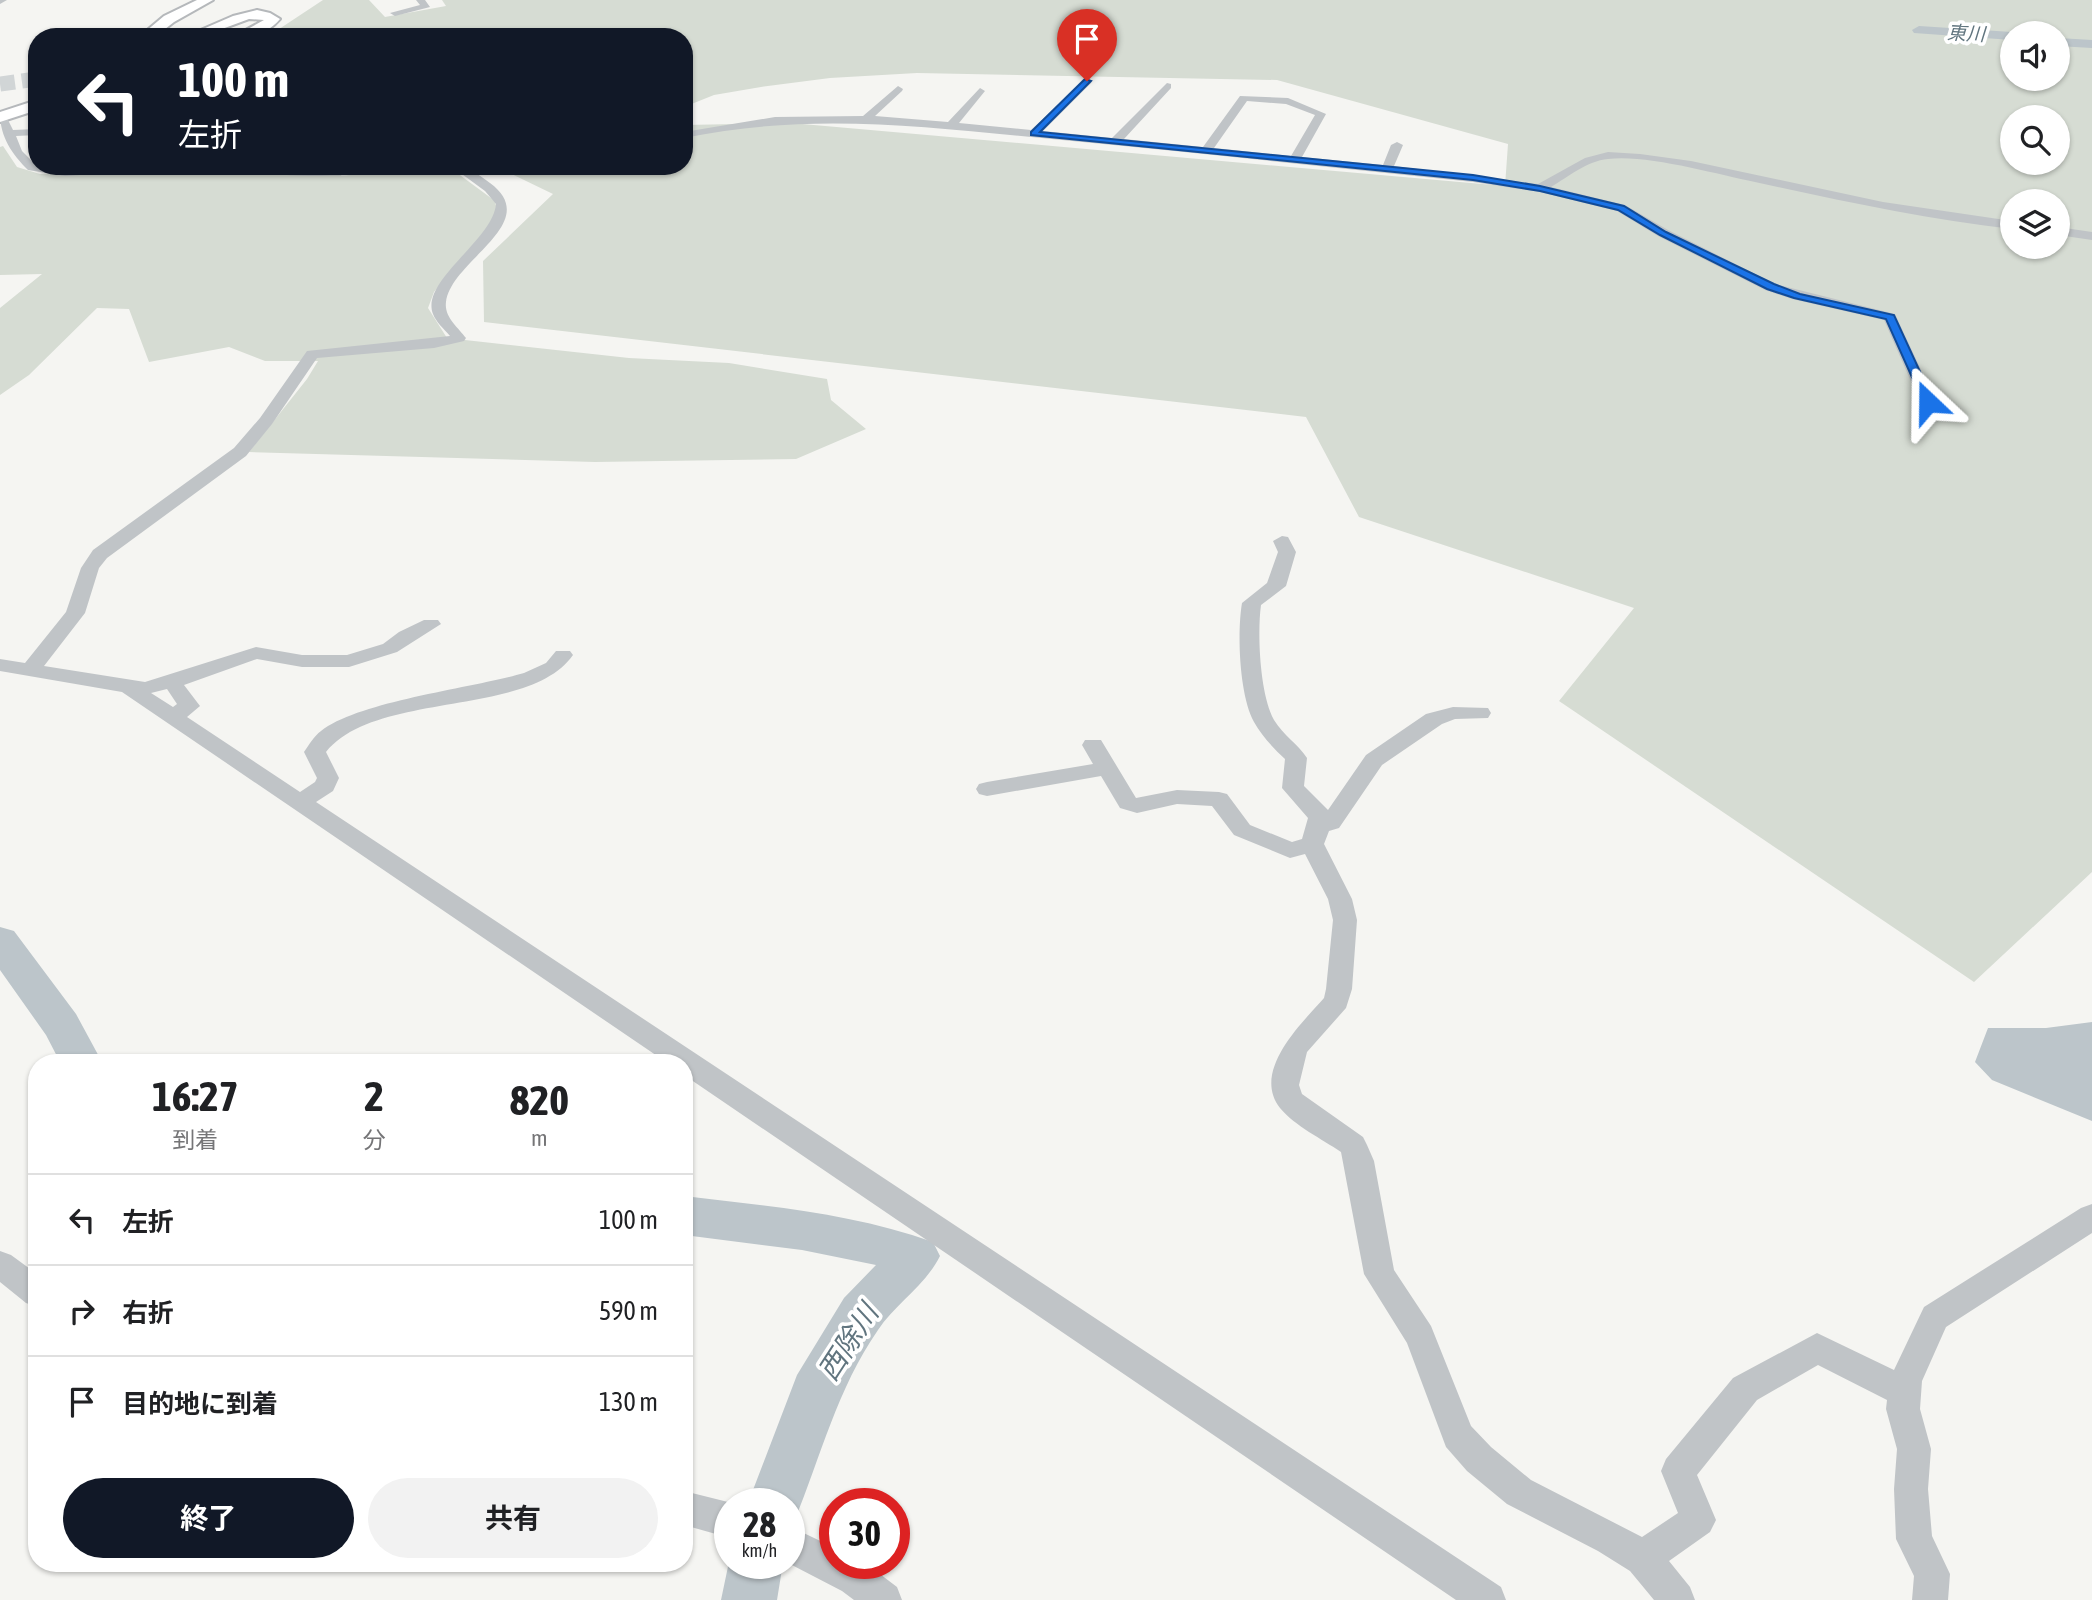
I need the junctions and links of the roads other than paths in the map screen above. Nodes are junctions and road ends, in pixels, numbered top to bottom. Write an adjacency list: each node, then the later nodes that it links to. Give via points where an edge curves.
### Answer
1 (207, 0): 4 (highway)
2 (251, 0): 4 (highway, via 220,10)
3 (421, 0): 5 (street, via 426,7)
4 (185, 11): 6 (highway); 7 (highway, via 213,13 220,18)
5 (395, 13)
6 (155, 28)
7 (206, 28)
8 (212, 28): 11 (highway, via 269,3 262,11 280,19)
9 (216, 28): 10 (highway, via 251,16 273,19)
10 (262, 28)
11 (266, 28)
12 (1087, 81): 23 (street)
13 (1167, 86): 24 (street)
14 (898, 89): 18 (street)
15 (980, 91): 19 (street)
16 (28, 109): 17 (highway)
17 (1, 117): 21 (street)
18 (864, 121): 19 (street); 22 (street, via 767,119)
19 (950, 126): 23 (street)
20 (28, 132): 21 (street)
21 (9, 133): 28 (street)
22 (693, 133)
23 (1034, 134): 24 (street)
24 (1116, 142): 26 (street)
25 (1397, 145): 29 (street)
26 (1207, 150): 27 (street); 27 (street, via 1244,98 1288,101 1321,114)
27 (1295, 159): 29 (street)
28 (28, 165)
29 (1387, 169): 31 (street)
30 (469, 175): 40 (street, via 504,206 496,224 444,288 438,303 439,312 458,338 312,354 240,452 100,554 90,568 75,614)
31 (1540, 188): 32 (street, via 1589,160 1608,155 1640,157 1883,206); 35 (street, via 1621,208 1663,233 1797,296 1890,317)
32 (2000, 223)
33 (2070, 233): 34 (street)
34 (2092, 236)
35 (1928, 402)
36 (1282, 541): 49 (street, via 1287,552 1279,580 1252,603 1248,617 1254,699 1273,736 1296,758 1293,788 1320,816)
37 (431, 624): 41 (street, via 372,656 331,662 256,653)
38 (564, 655): 48 (street, via 541,673 436,698 327,736 315,752 328,778 325,786)
39 (0, 665): 40 (street)
40 (31, 669): 42 (street)
41 (172, 682): 42 (street); 44 (street, via 189,706)
42 (128, 687): 44 (street)
43 (1480, 713): 49 (street, via 1434,719 1402,739 1374,760 1331,823)
44 (173, 717): 48 (street)
45 (1093, 745): 46 (street)
46 (1108, 768): 47 (street); 49 (street, via 1128,803 1137,806 1177,797 1219,799 1241,830 1290,850)
47 (987, 789)
48 (301, 802): 50 (street)
49 (1316, 834): 59 (street, via 1345,920 1339,989 1336,1001 1295,1048 1285,1085 1290,1100 1353,1145 1379,1274 1420,1336 1458,1437 1519,1492)
50 (676, 1054)
51 (693, 1066): 61 (street)
52 (2092, 1217): 55 (street, via 1935,1317)
53 (0, 1265): 54 (street)
54 (28, 1286)
55 (1905, 1392): 59 (street, via 1817,1348 1745,1390 1678,1471 1698,1520); 63 (street, via 1903,1409 1914,1450 1914,1539 1932,1574)
56 (693, 1510): 57 (street)
57 (714, 1516)
58 (805, 1552): 60 (street, via 855,1578)
59 (1643, 1558): 62 (street)
60 (884, 1600)
61 (1488, 1600)
62 (1677, 1600)
63 (1930, 1600)

